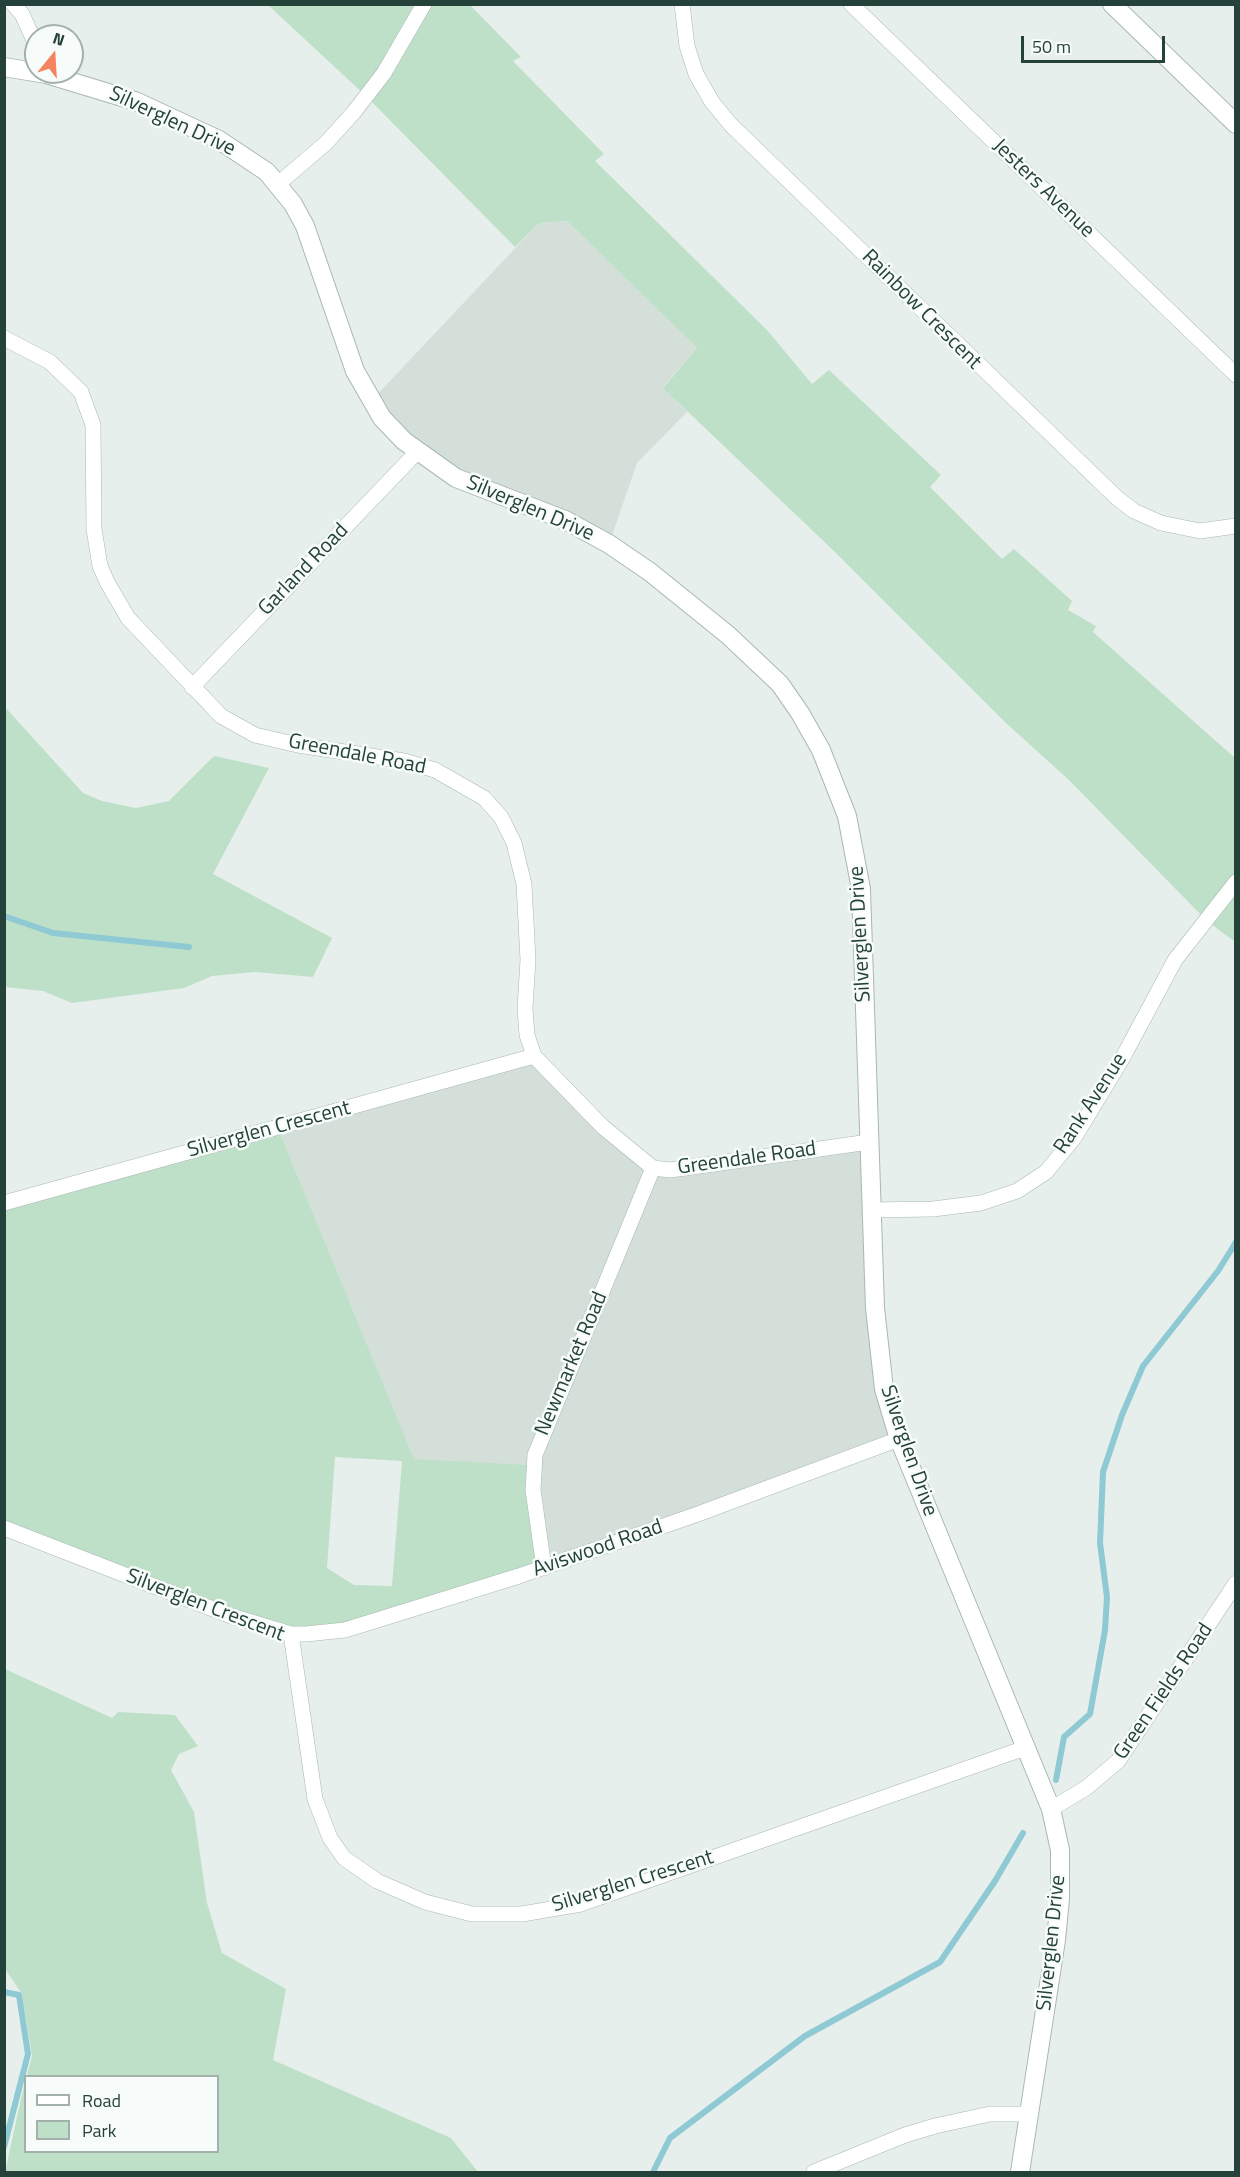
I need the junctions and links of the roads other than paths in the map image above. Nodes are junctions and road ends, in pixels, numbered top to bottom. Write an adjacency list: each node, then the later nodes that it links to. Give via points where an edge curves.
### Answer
1 (14, 4): 6 (street)
2 (424, 4): 11 (street, via 384,73 354,112 326,143)
3 (682, 4): 15 (street, Rainbow Crescent, via 687,46 696,74 731,125 1091,474 1134,511 1161,523 1200,531)
4 (851, 4): 13 (street, Jesters Avenue)
5 (1112, 4): 10 (street)
6 (27, 24)
7 (4, 67): 8 (street, Silverglen Drive)
8 (24, 70)
9 (84, 84): 11 (street, Silverglen Drive, via 177,120 248,157)
10 (1236, 124)
11 (278, 184): 14 (street, Silverglen Drive, via 305,226 360,381 382,418)
12 (4, 338): 16 (street, Greendale Road, via 50,362 81,392 93,424 94,529 100,566 128,618)
13 (1236, 375)
14 (417, 452): 16 (street, Garland Road); 19 (street, Silverglen Drive, via 456,478 565,520 617,549 728,634 780,684 800,713 821,750 847,816 857,861)
15 (1236, 526)
16 (192, 687): 18 (street, Greendale Road, via 221,716 255,735 404,761 435,770 484,798 501,817 514,843 524,884 528,960 525,1008 527,1035)
17 (1236, 882): 22 (street, Rank Avenue, via 1175,960 1074,1138 1046,1172 1017,1191 981,1203)
18 (534, 1056): 20 (street, Greendale Road, via 578,1103); 21 (street, Silverglen Crescent)
19 (869, 1142): 20 (street, Greendale Road, via 699,1167); 22 (street, Silverglen Drive)
20 (653, 1168): 25 (street, Newmarket Road, via 535,1455 533,1490)
21 (4, 1203)
22 (871, 1210): 23 (street, Silverglen Drive, via 881,1370)
23 (899, 1439): 25 (street, Aviswood Road); 28 (street, Silverglen Drive)
24 (4, 1528): 27 (street, Silverglen Crescent, via 231,1616)
25 (544, 1568): 27 (street, Aviswood Road, via 345,1630)
26 (1236, 1583): 29 (street, Green Fields Road, via 1118,1761 1086,1788)
27 (291, 1634): 28 (street, Silverglen Crescent, via 315,1799 330,1838 344,1858 366,1875 425,1902 472,1914 522,1914 581,1904)
28 (1025, 1748): 29 (street, Silverglen Drive)
29 (1051, 1809): 30 (street, Silverglen Drive, via 1060,1850 1060,1899)
30 (1030, 2114): 31 (street, via 990,2114 935,2126); 32 (street, Silverglen Drive)
31 (814, 2172)
32 (1020, 2172)

